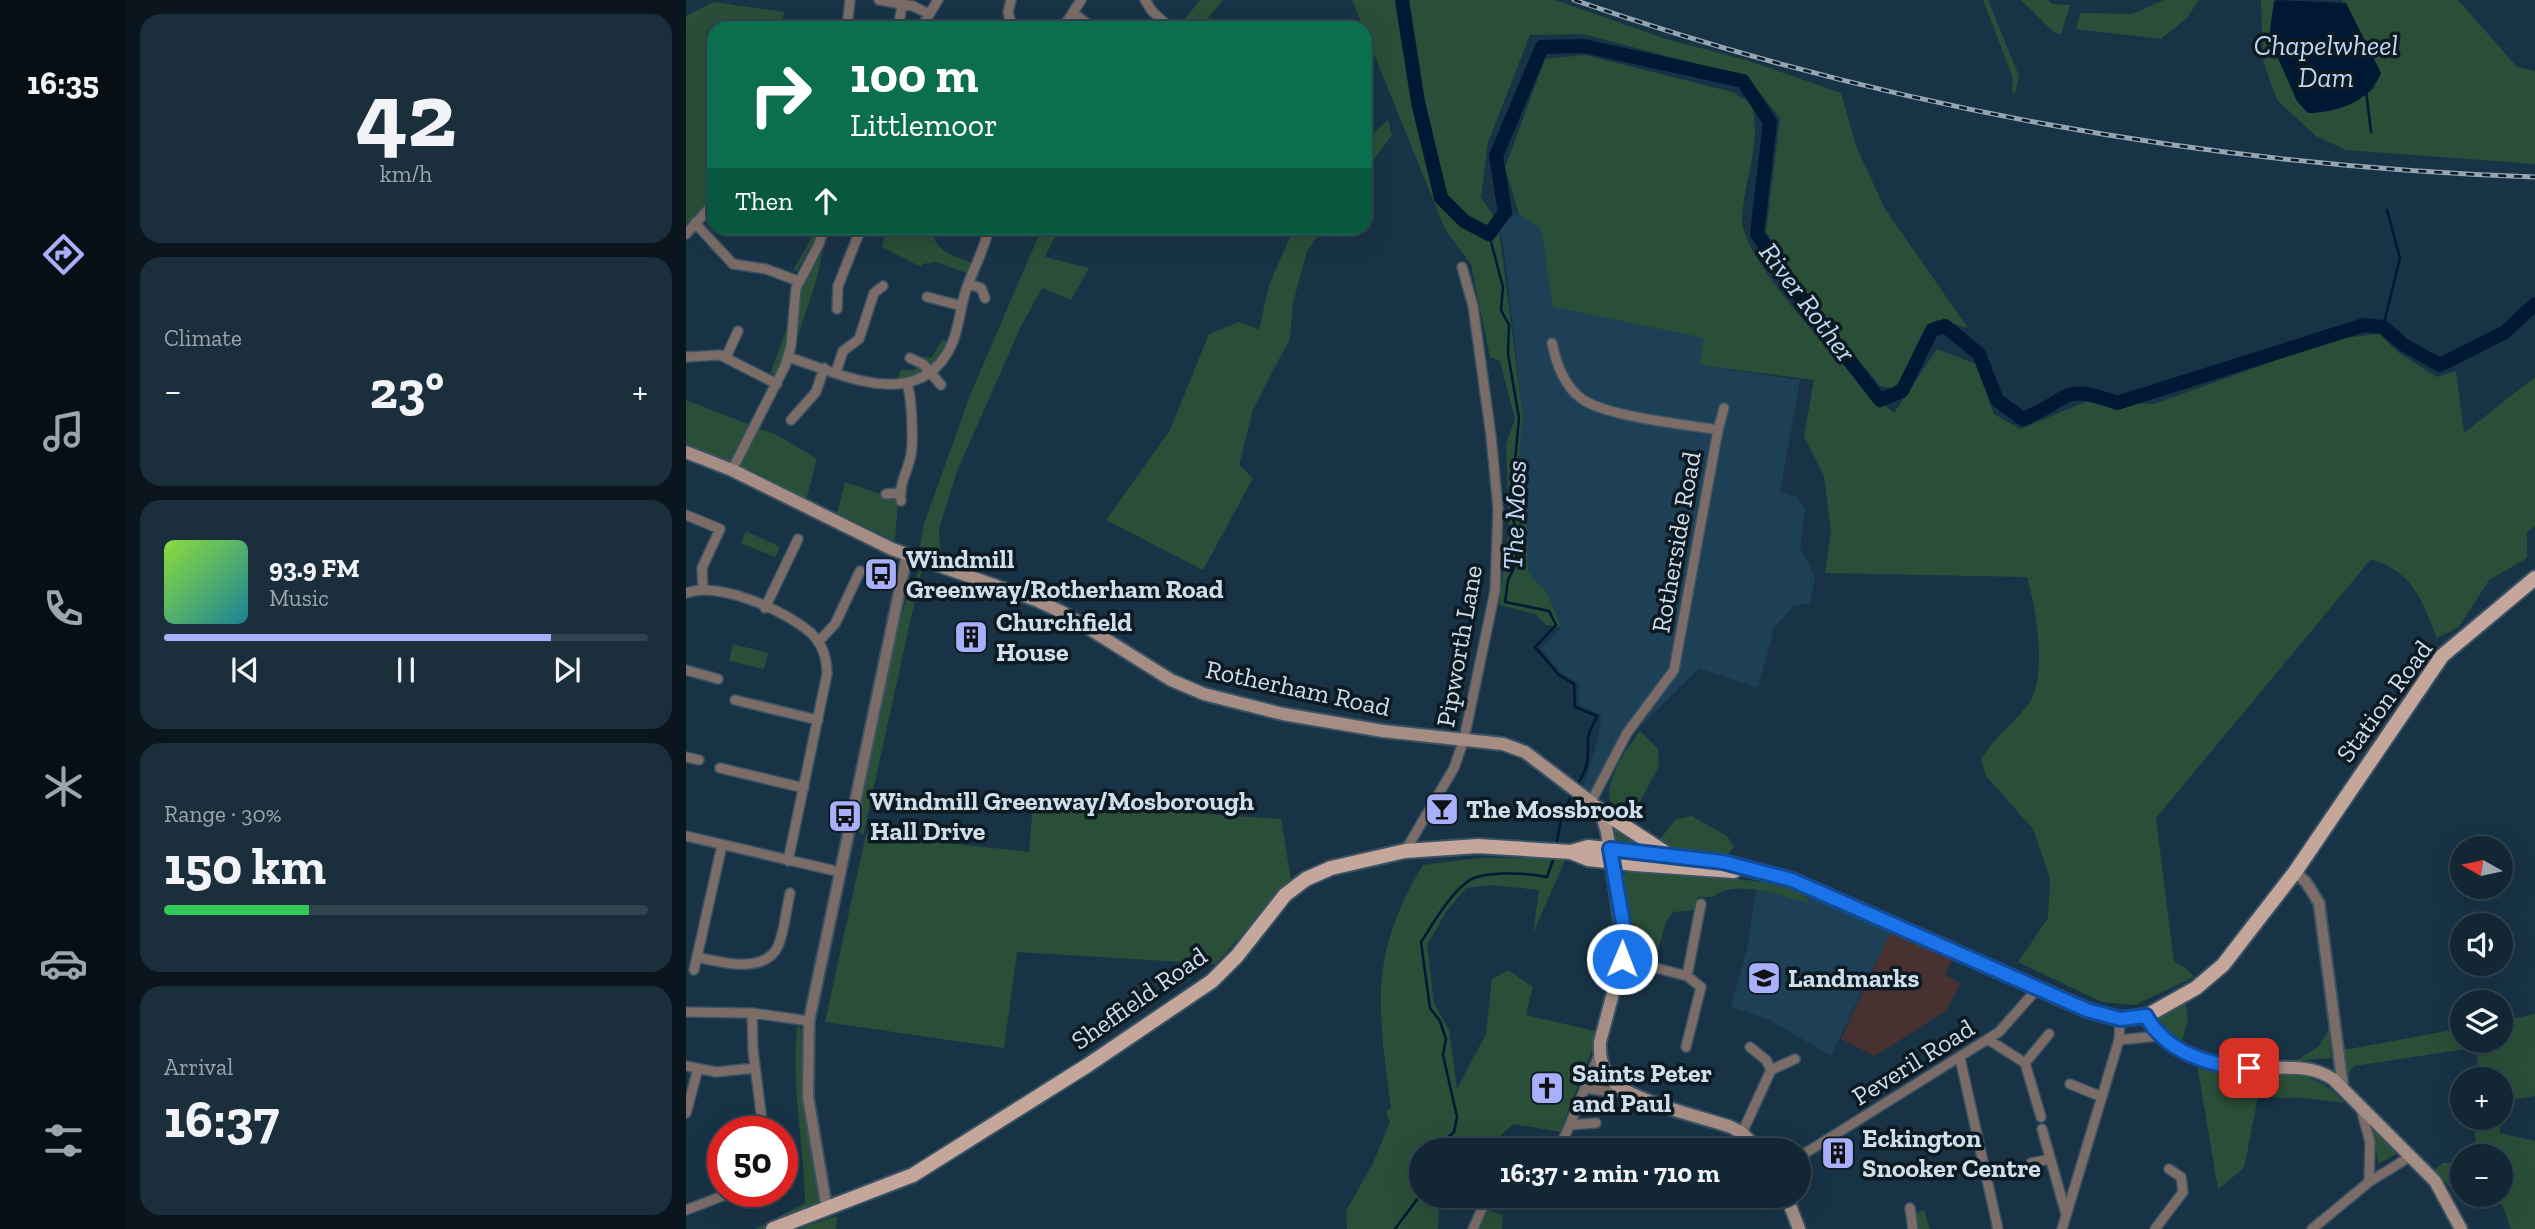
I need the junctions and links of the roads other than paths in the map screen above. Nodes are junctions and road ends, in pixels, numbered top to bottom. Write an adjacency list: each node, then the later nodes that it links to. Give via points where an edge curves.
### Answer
1 (850, 0): 10 (street)
2 (879, 0): 7 (street)
3 (938, 0): 9 (street)
4 (1011, 0): 13 (street)
5 (1081, 0): 8 (street)
6 (1145, 0): 16 (street)
7 (902, 4): 9 (street); 11 (street)
8 (1073, 13): 14 (street); 15 (street)
9 (929, 14): 12 (street)
10 (848, 21)
11 (900, 21)
12 (925, 21)
13 (1010, 21)
14 (1068, 21)
15 (1084, 21)
16 (1163, 21)
17 (707, 210): 18 (street)
18 (695, 223): 19 (street); 24 (street, via 733,264 766,269)
19 (686, 234)
20 (822, 235): 24 (street)
21 (858, 235): 30 (street, via 838,286)
22 (986, 235): 25 (street)
23 (1462, 267): 62 (street, Pipworth Lane, via 1473,306 1498,509 1494,591)
24 (798, 281): 35 (street)
25 (968, 284): 28 (street, via 981,288); 29 (street)
26 (883, 286): 38 (street, via 874,293 859,339 843,351)
27 (927, 297): 29 (street)
28 (985, 298)
29 (962, 306): 39 (street, via 950,347)
30 (837, 309)
31 (738, 331): 34 (street)
32 (1552, 343): 45 (street, Rotherside Road, via 1563,376 1585,401 1604,409)
33 (686, 357): 34 (street)
34 (726, 357): 40 (street)
35 (788, 357): 37 (street); 40 (street)
36 (910, 358): 39 (street)
37 (824, 368): 38 (street); 44 (street, via 816,393)
38 (836, 372): 41 (street, via 880,384)
39 (930, 373): 41 (street); 42 (street)
40 (777, 384): 47 (street)
41 (907, 384): 48 (street, via 913,403 912,449 901,497)
42 (941, 385)
43 (1724, 408): 45 (street)
44 (791, 420)
45 (1718, 429): 67 (street, Rotherside Road, via 1674,670 1628,733)
46 (686, 452): 47 (main road, Rotherham Road)
47 (732, 470): 51 (main road, Rotherham Road)
48 (886, 494)
49 (686, 515): 54 (street, via 720,529 702,568)
50 (798, 539): 56 (street)
51 (907, 555): 62 (main road, Rotherham Road, via 1036,600 1171,680 1204,694 1283,714); 76 (street)
52 (860, 571): 57 (street, via 835,624)
53 (2535, 578): 75 (main road, Station Road, via 2442,656)
54 (703, 589): 55 (street); 56 (street, via 739,596)
55 (686, 593)
56 (765, 608): 57 (street, via 805,629)
57 (818, 642): 61 (street, via 827,660 827,674)
58 (686, 670): 59 (street)
59 (718, 679)
60 (735, 700): 61 (street)
61 (818, 720): 66 (street)
62 (1464, 739): 67 (main road, Rotherham Road, via 1524,752); 70 (street, Pipworth Lane, via 1454,768)
63 (686, 757): 64 (street)
64 (699, 760)
65 (720, 768): 66 (street)
66 (804, 788): 73 (street)
67 (1594, 805): 71 (main road, via 1605,820); 72 (main road)
68 (686, 836): 69 (street)
69 (722, 845): 73 (street); 79 (street)
70 (1405, 851): 71 (main road, Sheffield Road, via 1478,846); 129 (main road, Sheffield Road, via 1331,868 1307,879 1285,895 1212,981 913,1175)
71 (1611, 855): 72 (main road); 74 (main road, via 1654,864); 80 (main road, via 1623,923)
72 (1669, 855): 74 (main road)
73 (788, 861): 76 (street)
74 (1746, 870): 83 (main road, via 1792,880)
75 (2295, 872): 86 (main road, via 2223,965 2196,988); 104 (street, via 2319,903)
76 (840, 873): 88 (street)
77 (790, 893): 79 (street, via 779,945 769,957 738,965)
78 (1710, 913): 82 (street, via 1700,908)
79 (697, 957): 81 (street)
80 (1622, 959): 82 (street); 95 (main road)
81 (694, 970)
82 (1687, 976): 93 (street, via 1697,982 1701,993)
83 (2038, 988): 87 (main road); 91 (street, Peveril Road, via 2009,1025)
84 (686, 1012): 85 (street)
85 (752, 1013): 88 (street); 100 (street)
86 (2146, 1016): 87 (main road); 90 (main road)
87 (2120, 1019): 92 (street)
88 (809, 1021): 129 (street, via 808,1097)
89 (2049, 1034): 98 (street)
90 (2158, 1036): 92 (street); 104 (main road, via 2217,1063 2313,1069)
91 (1989, 1040): 96 (street, Peveril Road); 98 (street)
92 (2119, 1040): 107 (street)
93 (1686, 1047)
94 (1750, 1047): 102 (street)
95 (1599, 1055): 105 (street); 106 (main road, via 1608,1075)
96 (1960, 1058): 118 (street, Peveril Road); 135 (street)
97 (1795, 1059): 102 (street)
98 (2025, 1063): 108 (street, via 2041,1113)
99 (686, 1066): 101 (street)
100 (755, 1068): 101 (street); 111 (street)
101 (698, 1069): 110 (street)
102 (1771, 1070): 115 (street)
103 (2070, 1084): 107 (street)
104 (2343, 1087): 109 (main road)
105 (1585, 1088): 106 (street); 113 (street)
106 (1626, 1090): 115 (main road)
107 (2102, 1097): 130 (street)
108 (2050, 1107)
109 (2361, 1109): 119 (main road); 123 (street, via 2370,1142)
110 (686, 1113)
111 (761, 1116)
112 (1596, 1123): 113 (street)
113 (1570, 1125): 116 (street)
114 (2042, 1129): 120 (street)
115 (1742, 1133): 117 (main road)
116 (1563, 1138)
117 (1747, 1138)
118 (1811, 1150)
119 (2411, 1156): 123 (street); 139 (main road, via 2442,1191)
120 (2050, 1159): 121 (street); 130 (street)
121 (2031, 1163)
122 (2169, 1169): 137 (street, via 2181,1177 2183,1192)
123 (2369, 1182): 138 (street)
124 (707, 1202): 128 (street)
125 (1482, 1208): 132 (street)
126 (1791, 1208): 133 (main road)
127 (1910, 1209): 134 (street)
128 (686, 1210)
129 (827, 1210): 131 (main road, Sheffield Road)
130 (2066, 1216): 136 (street)
131 (774, 1229)
132 (1473, 1229)
133 (1799, 1229)
134 (1913, 1229)
135 (1998, 1229)
136 (2062, 1229)
137 (2155, 1229)
138 (2312, 1229)
139 (2461, 1229)

